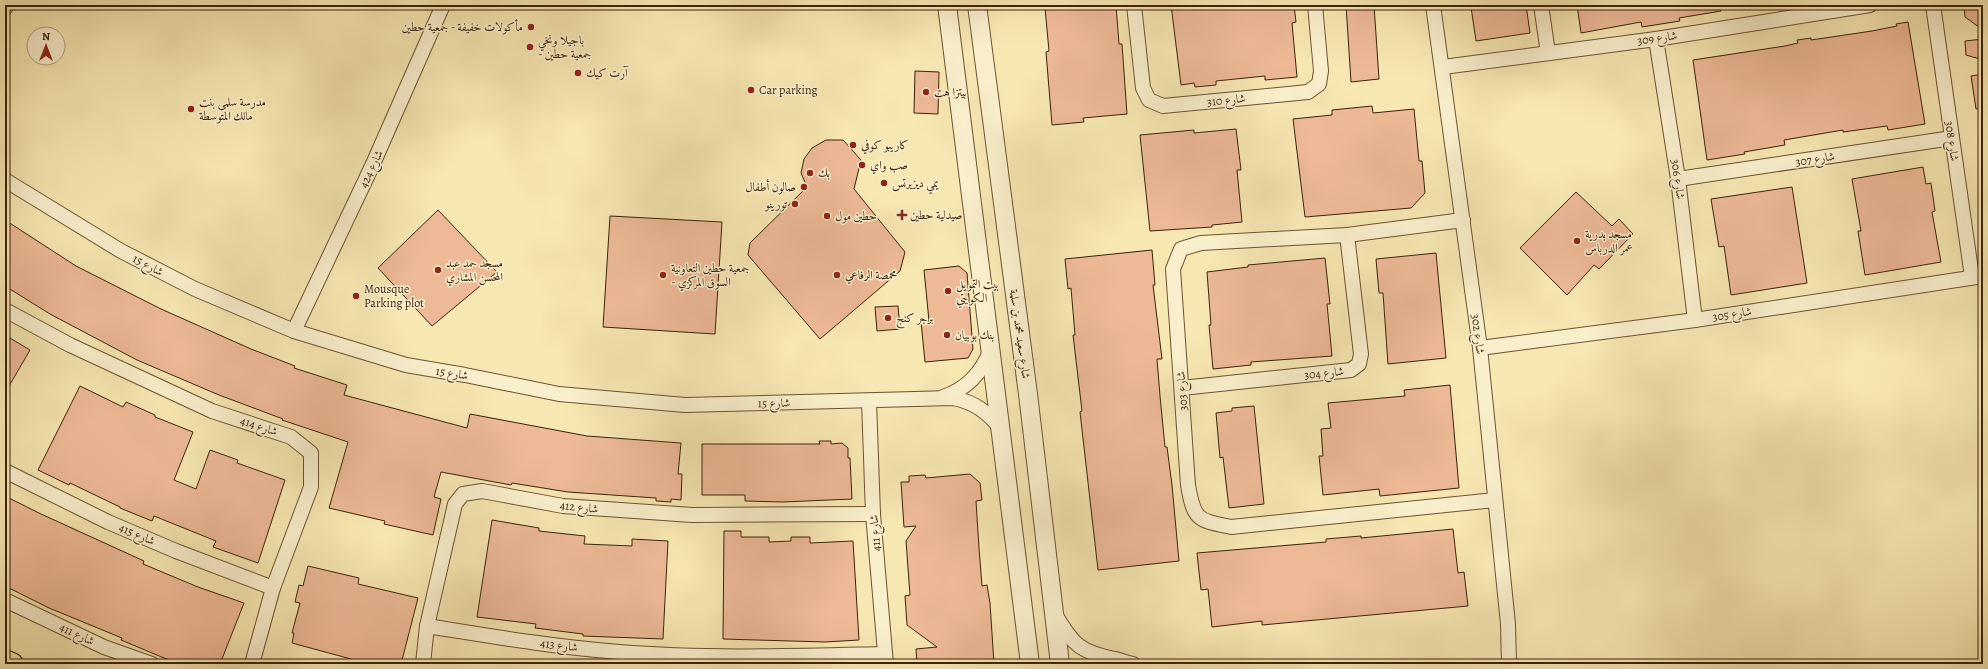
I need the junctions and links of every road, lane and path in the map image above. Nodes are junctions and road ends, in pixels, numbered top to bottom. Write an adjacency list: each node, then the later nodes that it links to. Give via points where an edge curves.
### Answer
1 (7, 5): 11 (street)
2 (444, 5): 23 (street, شارع 424, via 373,164)
3 (948, 5): 25 (street)
4 (977, 5): 35 (street, شارع سعيد محمد بن سلمة)
5 (1134, 5): 6 (street, شارع 310, via 1143,88 1149,100 1163,106 1308,92 1319,84 1321,71)
6 (1315, 5)
7 (1433, 5): 14 (street, شارع 302)
8 (1541, 5): 13 (street)
9 (1870, 5): 12 (street, شارع 309)
10 (1933, 5): 15 (street, شارع 308)
11 (5, 8)
12 (1656, 39): 13 (street, شارع 309); 16 (street, شارع 306)
13 (1548, 53): 14 (street, شارع 309)
14 (1443, 67): 18 (street, شارع 302)
15 (1952, 138): 16 (street, شارع 307); 20 (street, شارع 308)
16 (1678, 179): 22 (street, شارع 306)
17 (5, 180): 23 (street, شارع 15, via 121,251 188,286)
18 (1463, 220): 19 (street, شارع 303); 24 (street, شارع 302)
19 (1347, 234): 26 (street, شارع 303, via 1201,243 1181,249 1173,268); 26 (street, شارع 304, via 1361,354 1359,364 1351,370)
20 (1977, 276): 22 (street, شارع 305)
21 (5, 310): 33 (street, شارع 414, via 70,345 212,411 291,437 311,453 311,487)
22 (1695, 320): 24 (street, شارع 305)
23 (294, 330): 28 (street, شارع 15, via 406,365 560,394 685,405)
24 (1480, 348): 31 (street, شارع 302)
25 (991, 349): 27 (street, شارع 15, via 982,368 968,384); 29 (street)
26 (1182, 388): 31 (street, شارع 303, via 1188,485 1192,508 1203,521 1232,527)
27 (940, 398): 28 (street, شارع 15); 29 (street, شارع 15, via 965,400 976,405 986,412)
28 (869, 401): 32 (street, شارع 411)
29 (1002, 431): 43 (street)
30 (5, 471): 33 (street, شارع 415, via 108,522)
31 (1495, 500): 47 (street, شارع 302, via 1508,624)
32 (873, 514): 36 (street, شارع 412, via 692,515 563,506 482,491 463,494 455,504); 37 (street, شارع 411)
33 (273, 588): 41 (street, شارع 414)
34 (5, 600): 40 (street, شارع 411, via 104,647)
35 (1054, 612): 44 (street, شارع سعيد محمد بن سلمة); 45 (street, via 1068,635 1082,648 1094,655)
36 (427, 626): 37 (street, شارع 413, via 530,642 619,652); 42 (street, شارع 412)
37 (885, 659)
38 (5, 661): 39 (main road)
39 (12, 664)
40 (152, 664)
41 (252, 664)
42 (423, 664)
43 (1030, 664)
44 (1060, 664)
45 (1128, 664): 46 (street)
46 (1133, 664)
47 (1509, 664)

